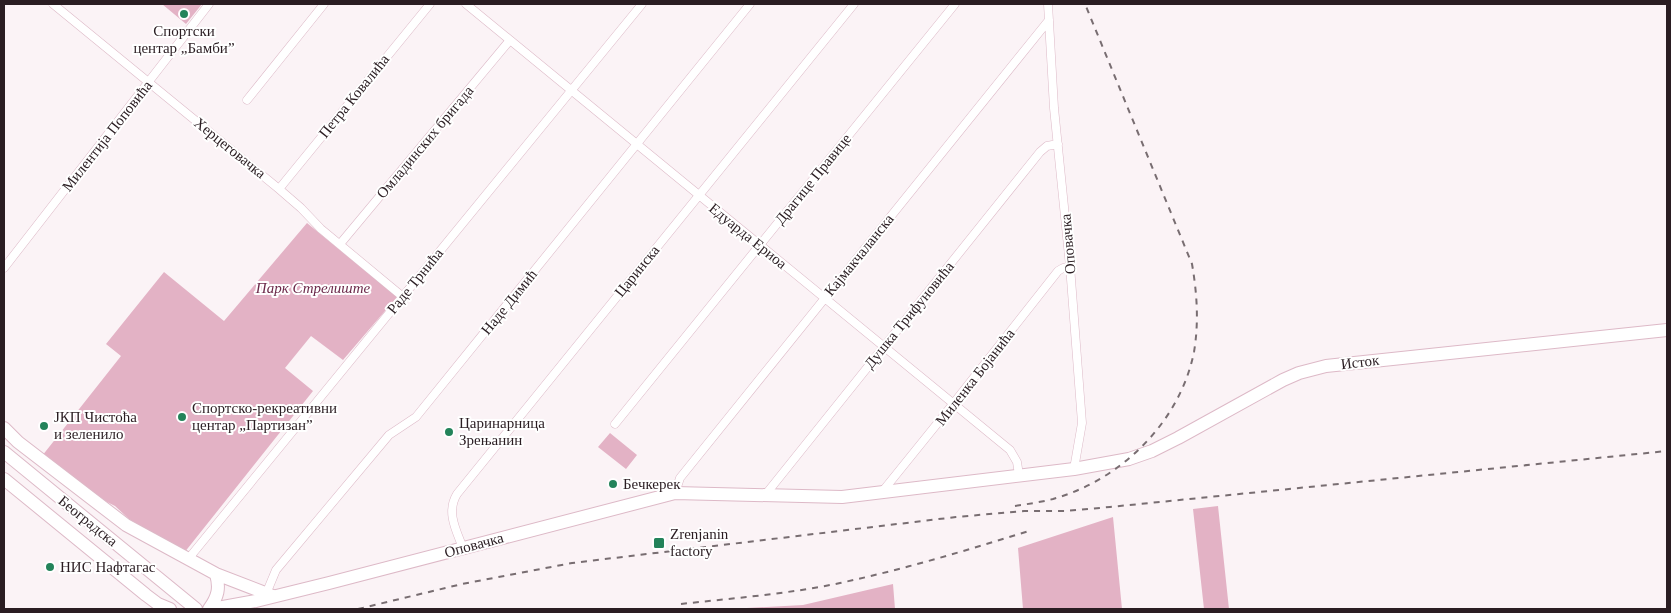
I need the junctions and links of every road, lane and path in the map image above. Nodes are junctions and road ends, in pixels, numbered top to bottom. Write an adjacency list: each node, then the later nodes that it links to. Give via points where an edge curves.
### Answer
1 (54, 4): 13 (street, Херцеговачка)
2 (209, 4): 13 (street, Милентија Поповића, via 163,61)
3 (324, 4): 15 (street)
4 (430, 4): 18 (street, Петра Ковалића)
5 (466, 4): 12 (street, Едуарда Ериоа)
6 (642, 4): 14 (street, Раде Трнића)
7 (750, 4): 16 (street, Наде Димић)
8 (854, 4): 19 (street, Царинска)
9 (955, 4): 21 (street, Драгице Правице)
10 (1048, 4): 11 (street, Оповачка)
11 (1049, 20): 17 (street, Оповачка); 25 (street, Кајмакчаланска)
12 (510, 40): 14 (street, Едуарда Ериоа); 20 (street, Омладинских бригада)
13 (150, 83): 18 (street, Херцеговачка); 23 (street, Милентија Поповића)
14 (571, 90): 16 (street, Едуарда Ериоа); 24 (street, Раде Трнића)
15 (247, 100)
16 (637, 144): 19 (street, Едуарда Ериоа); 41 (street, Наде Димић, via 416,417 389,435 276,570)
17 (1058, 144): 22 (street, Оповачка); 27 (street, Душка Трифуновића, via 1043,148)
18 (279, 189): 20 (street, Херцеговачка)
19 (699, 195): 21 (street, Едуарда Ериоа); 38 (street, Царинска, via 457,494 451,508 452,520)
20 (340, 244): 24 (street, Херцеговачка)
21 (760, 245): 25 (street, Едуарда Ериоа); 29 (street, Драгице Правице)
22 (1070, 266): 28 (street, Миленка Бојанића, via 1058,271); 32 (street, Оповачка, via 1082,423)
23 (4, 268)
24 (403, 297): 39 (street, Раде Трнића)
25 (825, 298): 27 (street, Едуарда Ериоа); 36 (street, Кајмакчаланска, via 680,478)
26 (1667, 330): 32 (main road, Исток, via 1326,366 1277,383 1152,451 1129,459)
27 (884, 346): 28 (street, Едуарда Ериоа); 37 (street, Душка Трифуновића)
28 (954, 404): 33 (street, Едуарда Ериоа, via 1010,450 1018,462); 35 (street, Миленка Бојанића)
29 (614, 424)
30 (4, 428): 39 (main road, via 126,525)
31 (4, 452): 43 (main road, Београдска)
32 (1074, 469): 33 (main road, Исток)
33 (1019, 475): 35 (main road, Исток)
34 (4, 479): 42 (main road, via 146,595)
35 (882, 492): 37 (main road, Оповачка, via 842,496)
36 (675, 493): 37 (main road, Оповачка); 38 (main road, Оповачка)
37 (766, 494)
38 (463, 548): 41 (main road, Оповачка)
39 (189, 558): 40 (main road)
40 (216, 574): 41 (main road); 44 (main road, via 218,590)
41 (270, 595): 44 (main road, Оповачка)
42 (170, 609)
43 (196, 609)
44 (211, 609)

